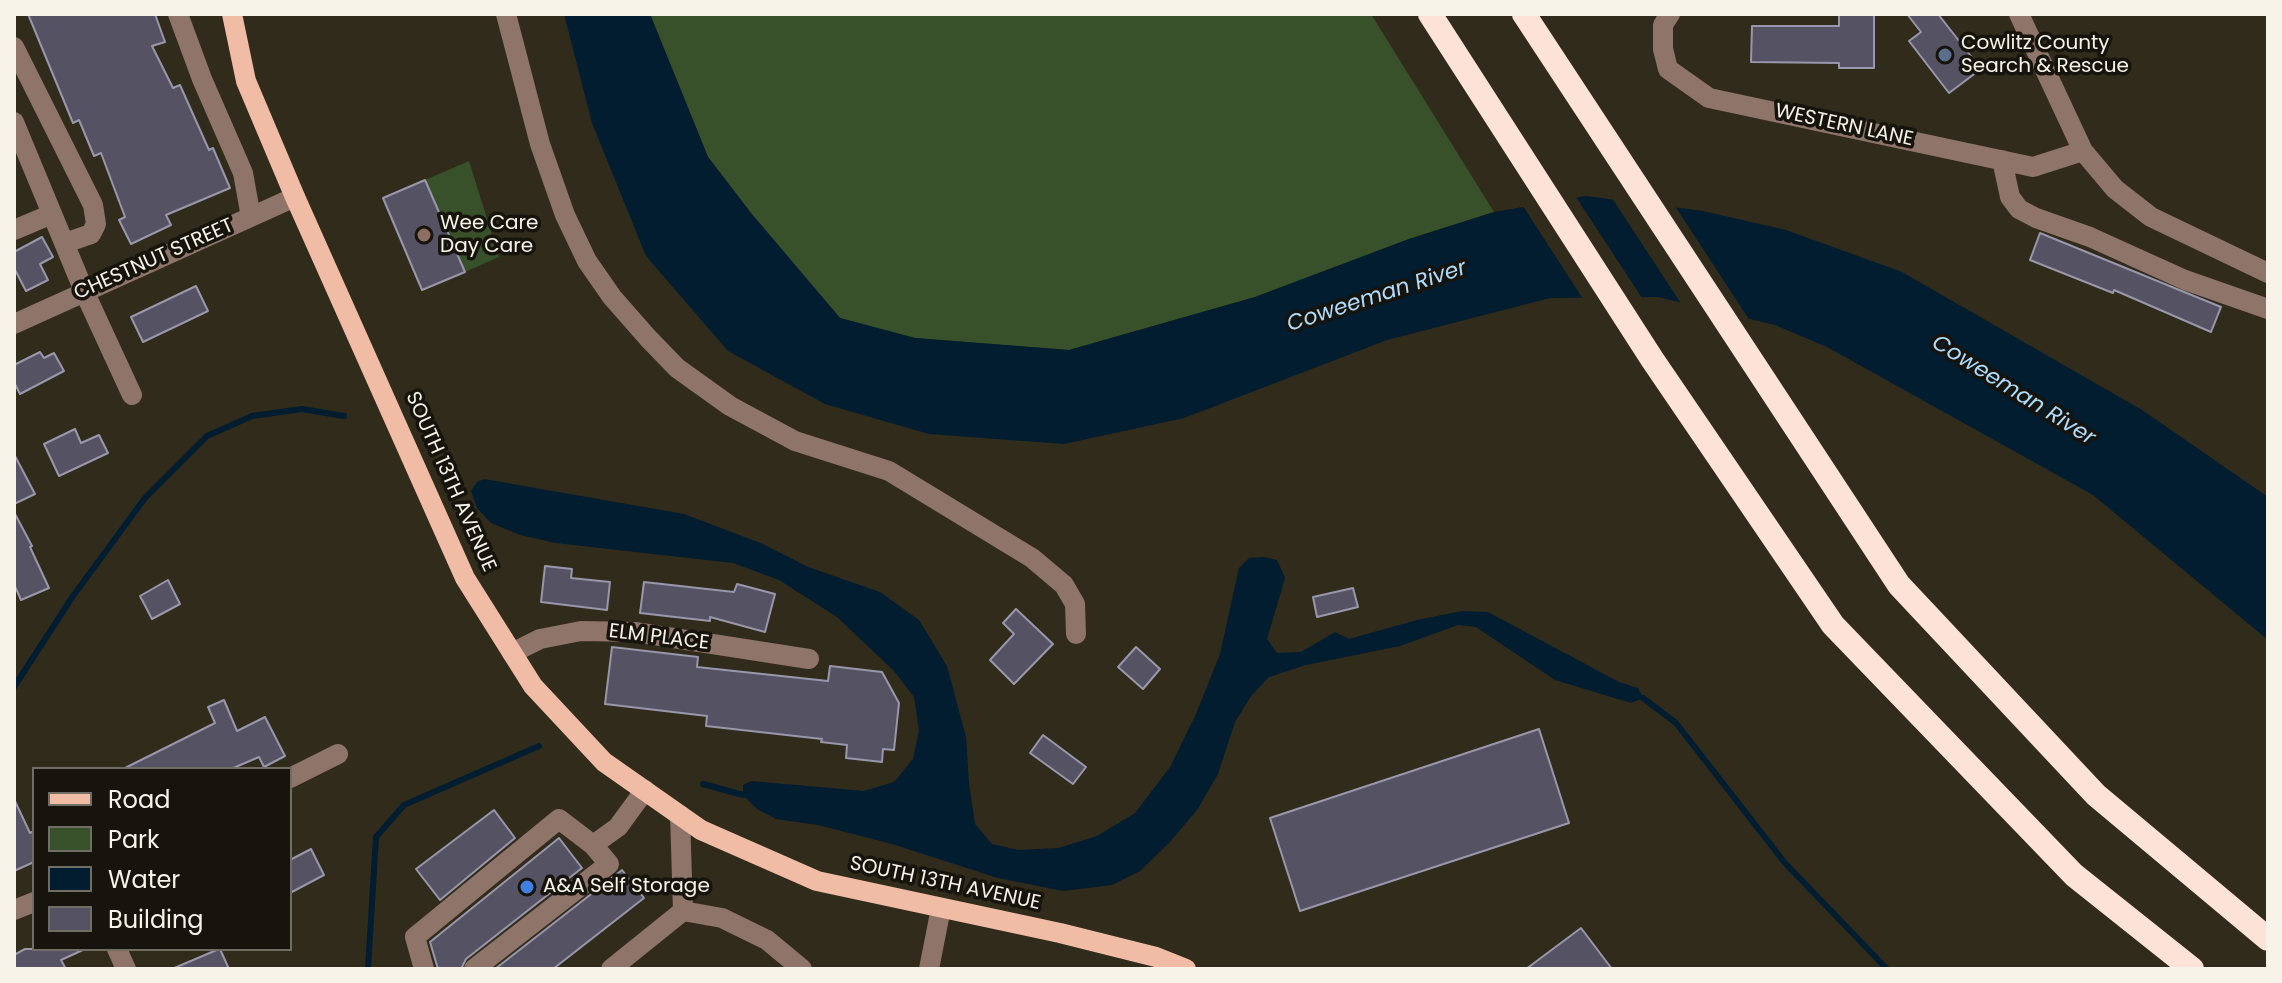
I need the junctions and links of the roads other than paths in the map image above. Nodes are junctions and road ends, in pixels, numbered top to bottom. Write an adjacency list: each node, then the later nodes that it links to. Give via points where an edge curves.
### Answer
1 (178, 14): 14 (street, via 243,173)
2 (232, 14): 12 (main road, SOUTH 13TH AVENUE, via 246,81)
3 (506, 14): 22 (street, via 540,144 587,261 612,297 677,368 730,406 795,441 889,471 1032,558 1064,585 1075,604)
4 (1430, 14): 40 (highway, via 1652,359 1833,625 2074,875)
5 (1524, 14): 32 (highway, via 1899,585 2096,795)
6 (1670, 14): 11 (street, WESTERN LANE, via 1663,25 1668,69 1709,98)
7 (2019, 14): 10 (street)
8 (14, 47): 16 (street, via 93,205 96,224 91,234)
9 (16, 132): 13 (street)
10 (2083, 151): 11 (street, WESTERN LANE, via 2033,167); 17 (street, via 2115,189 2151,217)
11 (2002, 160): 19 (street, via 2010,197 2019,209 2185,280)
12 (295, 197): 14 (street, CHESTNUT STREET); 23 (main road, SOUTH 13TH AVENUE, via 465,578)
13 (52, 214): 15 (street); 16 (street)
14 (251, 217): 18 (street, CHESTNUT STREET)
15 (14, 230)
16 (65, 243): 18 (street)
17 (2268, 273)
18 (84, 291): 20 (street, CHESTNUT STREET); 21 (street)
19 (2268, 309)
20 (14, 324)
21 (132, 395)
22 (1076, 634)
23 (512, 653): 24 (street, ELM PLACE, via 540,639 581,631 635,632); 27 (main road, SOUTH 13TH AVENUE, via 533,686 604,762)
24 (809, 659)
25 (338, 754): 26 (street)
26 (292, 777)
27 (645, 790): 28 (main road, SOUTH 13TH AVENUE); 29 (street, via 618,827)
28 (680, 815): 30 (main road, SOUTH 13TH AVENUE, via 701,830 817,881); 31 (street)
29 (593, 845): 34 (street, via 559,819 415,937); 35 (street, via 609,864)
30 (941, 908): 33 (main road, SOUTH 13TH AVENUE); 38 (street)
31 (683, 911): 36 (street); 37 (street, via 722,918 767,940)
32 (2268, 939)
33 (1155, 963): 39 (main road, SOUTH 13TH AVENUE)
34 (424, 969)
35 (474, 969)
36 (611, 969)
37 (802, 969)
38 (929, 969)
39 (1186, 969)
40 (2192, 969)

